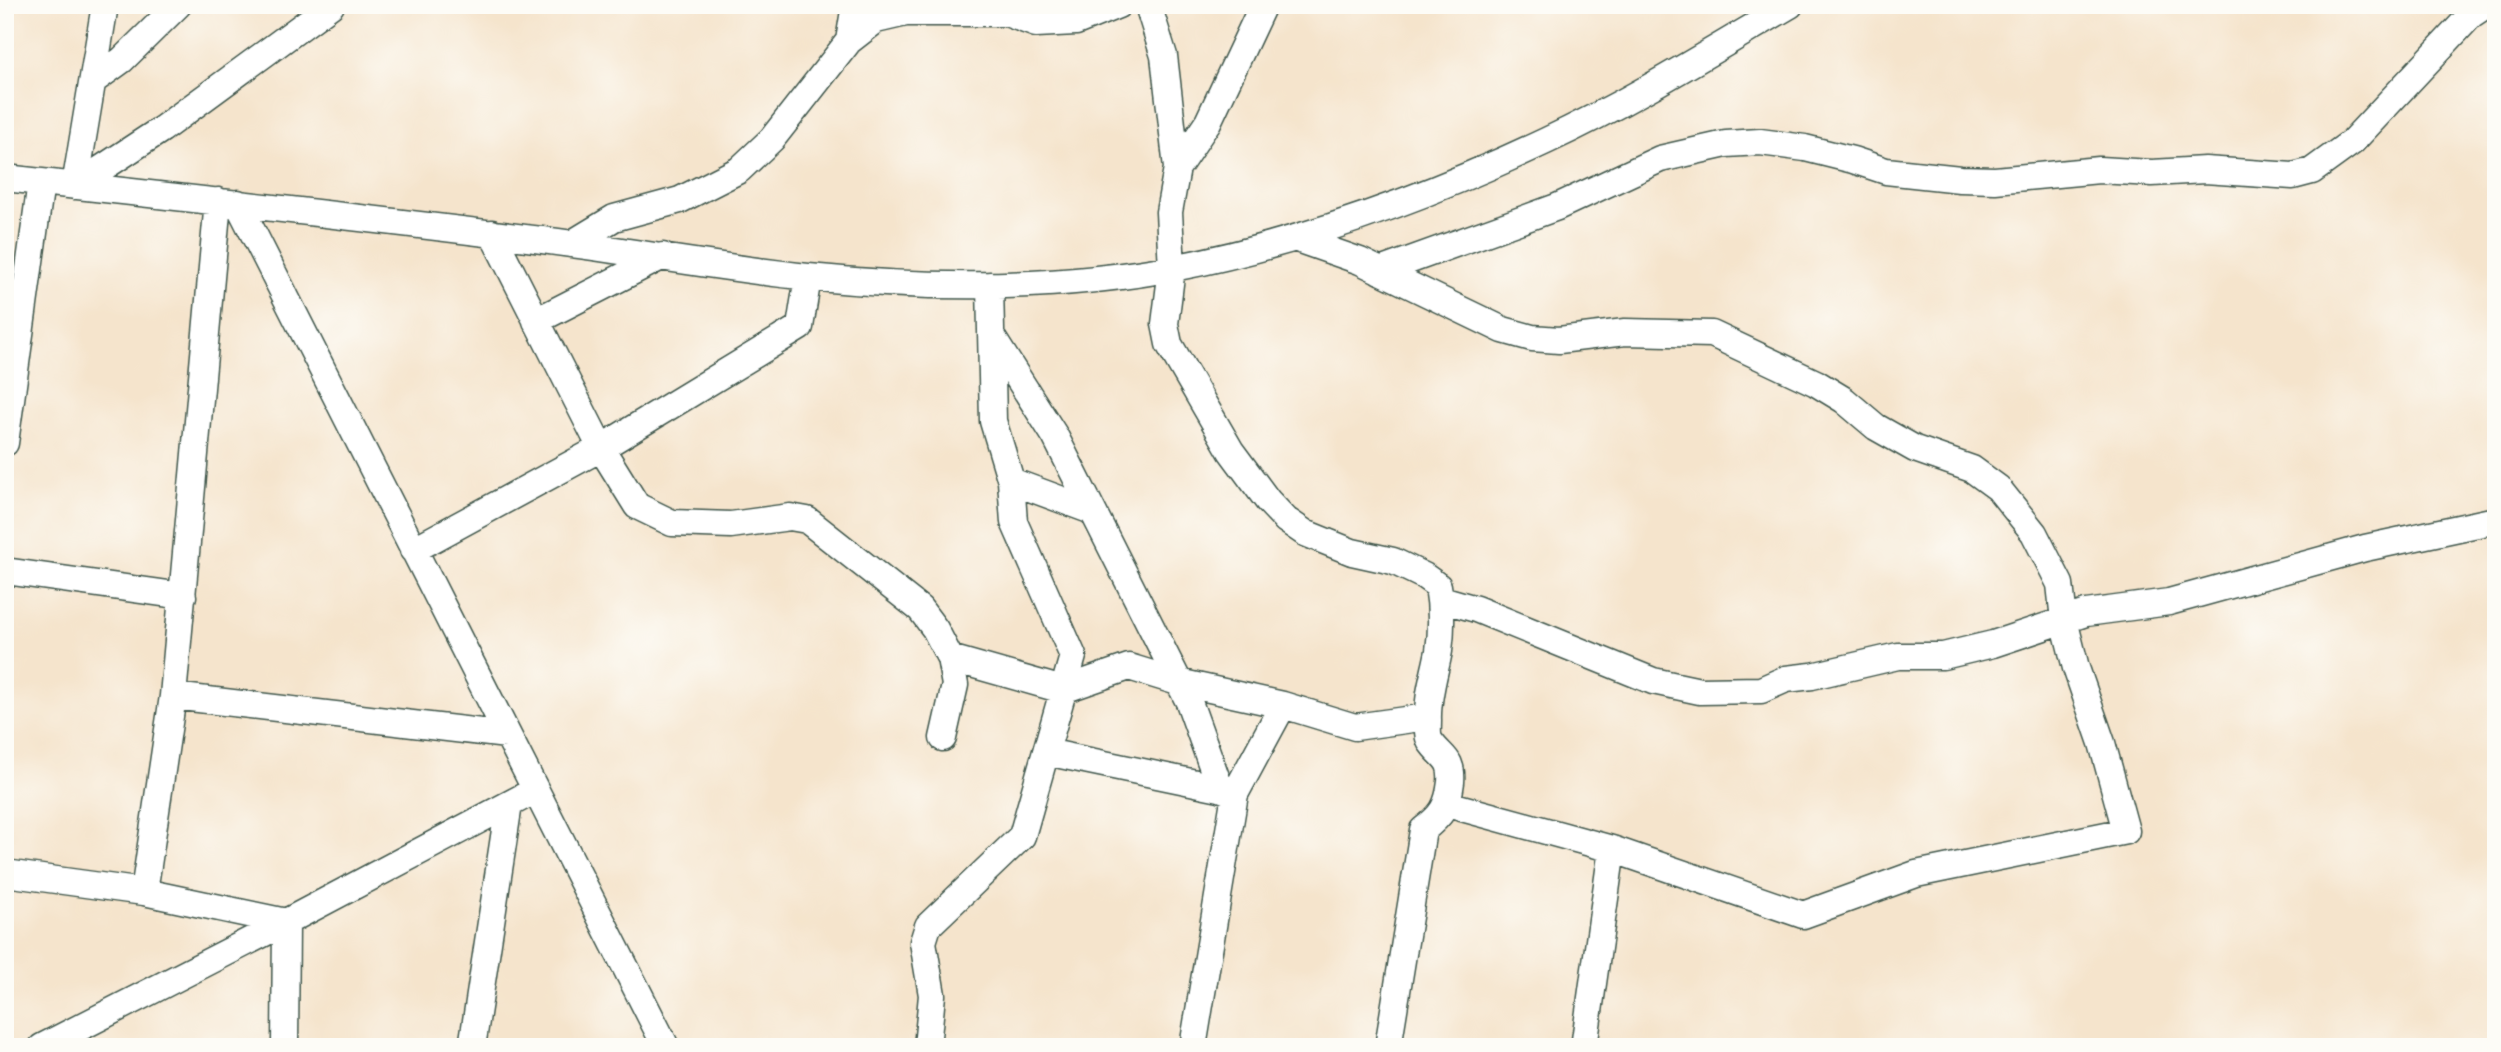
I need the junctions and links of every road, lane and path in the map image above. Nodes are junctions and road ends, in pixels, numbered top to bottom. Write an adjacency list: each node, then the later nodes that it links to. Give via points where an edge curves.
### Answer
1 (105, 5): 12 (street)
2 (178, 5): 12 (street, via 122,60)
3 (331, 5): 16 (street, via 162,129)
4 (855, 5): 11 (street)
5 (1118, 5): 10 (street, via 1076,22 1036,24 1006,13)
6 (1148, 5): 13 (street, via 1164,56)
7 (1263, 5): 13 (street, via 1208,122)
8 (1790, 5): 19 (street, via 1548,141)
9 (2486, 5): 23 (street, via 2471,15 2352,142 2312,171 2293,176 2099,170 1960,179 1885,171 1805,148 1760,142 1726,144 1660,159 1557,207)
10 (910, 9): 11 (street, via 876,20)
11 (849, 41): 20 (street, via 772,139 739,170 680,200 614,218)
12 (93, 81): 16 (street)
13 (1177, 168): 22 (street, via 1168,212)
14 (5, 178): 15 (street)
15 (41, 182): 16 (street); 28 (street)
16 (75, 186): 17 (street)
17 (228, 202): 18 (street); 33 (street); 35 (street)
18 (492, 233): 20 (street); 26 (street)
19 (1297, 239): 22 (street); 23 (street)
20 (571, 244): 21 (street)
21 (663, 256): 24 (street); 26 (street)
22 (1172, 268): 25 (street); 36 (street, via 1165,324 1170,344 1231,452 1268,501 1305,533 1352,552 1393,561 1424,576 1438,586)
23 (1380, 271): 37 (street, via 1503,330 1532,338 1559,340 1625,332 1712,334 1816,383 1915,449 1972,469 1998,488 2034,533 2060,584)
24 (808, 277): 25 (street); 29 (street, via 800,327)
25 (990, 285): 27 (street)
26 (536, 321): 29 (street)
27 (991, 336): 30 (street, via 993,421); 31 (street, via 1055,436)
28 (5, 443)
29 (601, 448): 33 (street); 38 (street, via 637,506 672,523 807,520 920,609)
30 (1011, 481): 31 (street); 40 (street, via 1014,522 1073,656)
31 (1092, 511): 39 (street)
32 (2496, 520): 37 (street, via 2365,548 2169,602)
33 (413, 551): 44 (street)
34 (5, 571): 35 (street)
35 (183, 596): 41 (street)
36 (1441, 599): 37 (street, via 1653,681 1700,691 1761,690 1786,679 1898,656 1943,656); 43 (street, via 1439,648)
37 (2064, 620): 51 (street, via 2126,831 1916,874 1803,915)
38 (950, 658): 40 (street); 45 (street, via 955,685)
39 (1178, 682): 40 (street, via 1129,667); 42 (street); 48 (street)
40 (1063, 690): 46 (street)
41 (173, 696): 44 (street); 53 (street)
42 (1283, 705): 43 (street, via 1355,727); 48 (street)
43 (1427, 717): 50 (street, via 1429,740 1448,759)
44 (507, 735): 47 (street)
45 (943, 738)
46 (1046, 752): 48 (street); 59 (street, via 1022,836 928,926 923,943 932,995)
47 (534, 791): 49 (street); 58 (street)
48 (1227, 791): 60 (street)
49 (509, 804): 54 (street); 57 (street)
50 (1447, 804): 51 (street); 61 (street, via 1440,817 1423,830)
51 (1612, 849): 62 (street)
52 (5, 873): 53 (street)
53 (144, 892): 54 (street)
54 (286, 922): 55 (street); 56 (street)
55 (42, 1047)
56 (285, 1047)
57 (472, 1047)
58 (666, 1047)
59 (927, 1047)
60 (1193, 1047)
61 (1388, 1047)
62 (1584, 1047)

